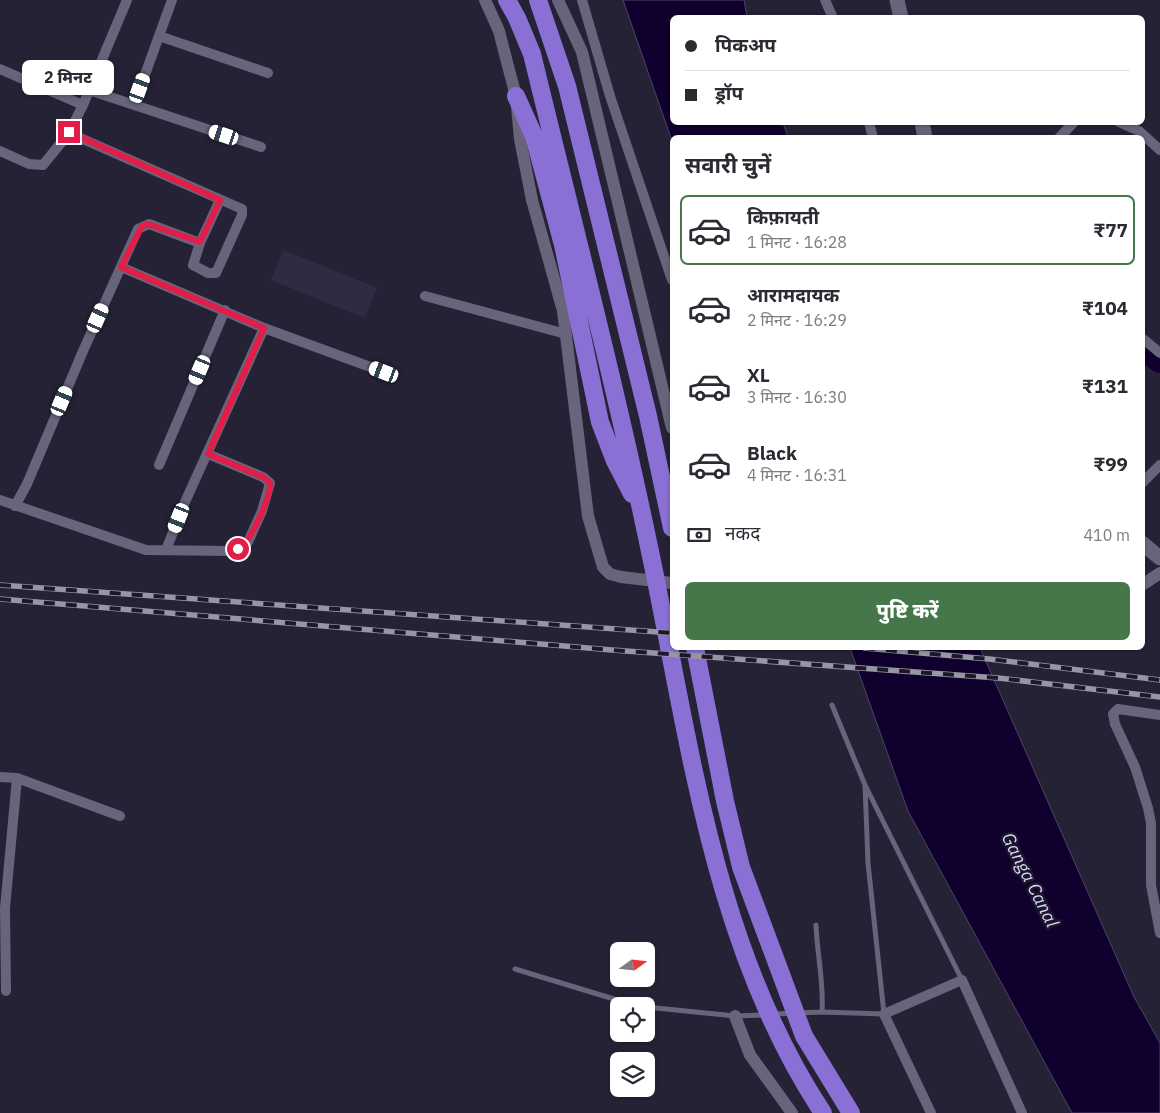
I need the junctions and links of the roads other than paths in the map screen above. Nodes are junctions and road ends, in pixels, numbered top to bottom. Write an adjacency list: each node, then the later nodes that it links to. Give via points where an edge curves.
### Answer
1 (127, 0): 15 (street)
2 (172, 0): 12 (street)
3 (485, 0): 16 (street, via 499,31)
4 (507, 0): 46 (highway, via 532,54)
5 (538, 0): 47 (highway, via 567,86)
6 (558, 0): 39 (street, via 582,52)
7 (582, 0): 31 (street, via 610,96)
8 (825, 0): 10 (street)
9 (897, 0): 11 (main road)
10 (832, 15)
11 (900, 15)
12 (159, 36): 14 (street); 18 (street)
13 (0, 69): 17 (street)
14 (268, 73)
15 (90, 90): 17 (street); 18 (street)
16 (516, 96): 35 (street, via 520,139 532,200 563,311); 46 (highway, via 534,136 563,245 600,422 615,461)
17 (83, 105): 21 (street)
18 (134, 105): 25 (street)
19 (1071, 125): 22 (street)
20 (1126, 125): 23 (street)
21 (69, 132): 27 (street, via 41,166); 28 (street)
22 (1062, 135)
23 (1143, 135)
24 (1145, 136): 26 (street)
25 (260, 147)
26 (1160, 150)
27 (0, 151)
28 (220, 200): 29 (street); 29 (street, via 240,207 243,213 216,273 208,273 193,265)
29 (200, 242): 30 (street, via 148,224 142,226)
30 (121, 267): 33 (street); 45 (street, via 28,484)
31 (670, 274)
32 (425, 296): 35 (street)
33 (225, 310): 34 (street); 41 (street)
34 (264, 328): 38 (street); 40 (street)
35 (566, 334): 52 (street, via 588,516 603,567 610,574 621,577)
36 (1145, 340): 37 (street)
37 (1160, 353)
38 (384, 372)
39 (670, 420)
40 (208, 454): 49 (street); 49 (street, via 268,480 270,487 248,542 238,549)
41 (159, 465)
42 (1160, 465): 43 (street)
43 (1145, 480)
44 (0, 500): 45 (street)
45 (15, 506): 49 (street, via 146,550)
46 (642, 514): 73 (highway, via 710,842 755,983 779,1038)
47 (670, 519)
48 (1145, 546): 50 (main road)
49 (166, 550)
50 (1160, 558)
51 (1160, 573): 53 (street)
52 (670, 583)
53 (1145, 583)
54 (695, 650): 74 (highway, via 741,867 804,1036)
55 (832, 705): 59 (lane)
56 (1160, 715): 63 (street, via 1118,709 1113,714 1148,808 1151,886)
57 (0, 777): 58 (street)
58 (16, 778): 60 (street); 61 (street)
59 (865, 785): 65 (lane); 70 (lane, via 868,863)
60 (120, 816)
61 (3, 908): 66 (street)
62 (816, 925): 69 (lane, via 823,981)
63 (1160, 933)
64 (515, 969): 67 (lane)
65 (962, 980): 70 (street); 76 (street)
66 (6, 991)
67 (610, 998)
68 (655, 1008): 71 (lane)
69 (822, 1012): 70 (lane); 71 (lane)
70 (884, 1014): 75 (street)
71 (735, 1016): 72 (street, via 750,1055)
72 (792, 1113)
73 (823, 1113)
74 (851, 1113)
75 (931, 1113)
76 (1022, 1113)

